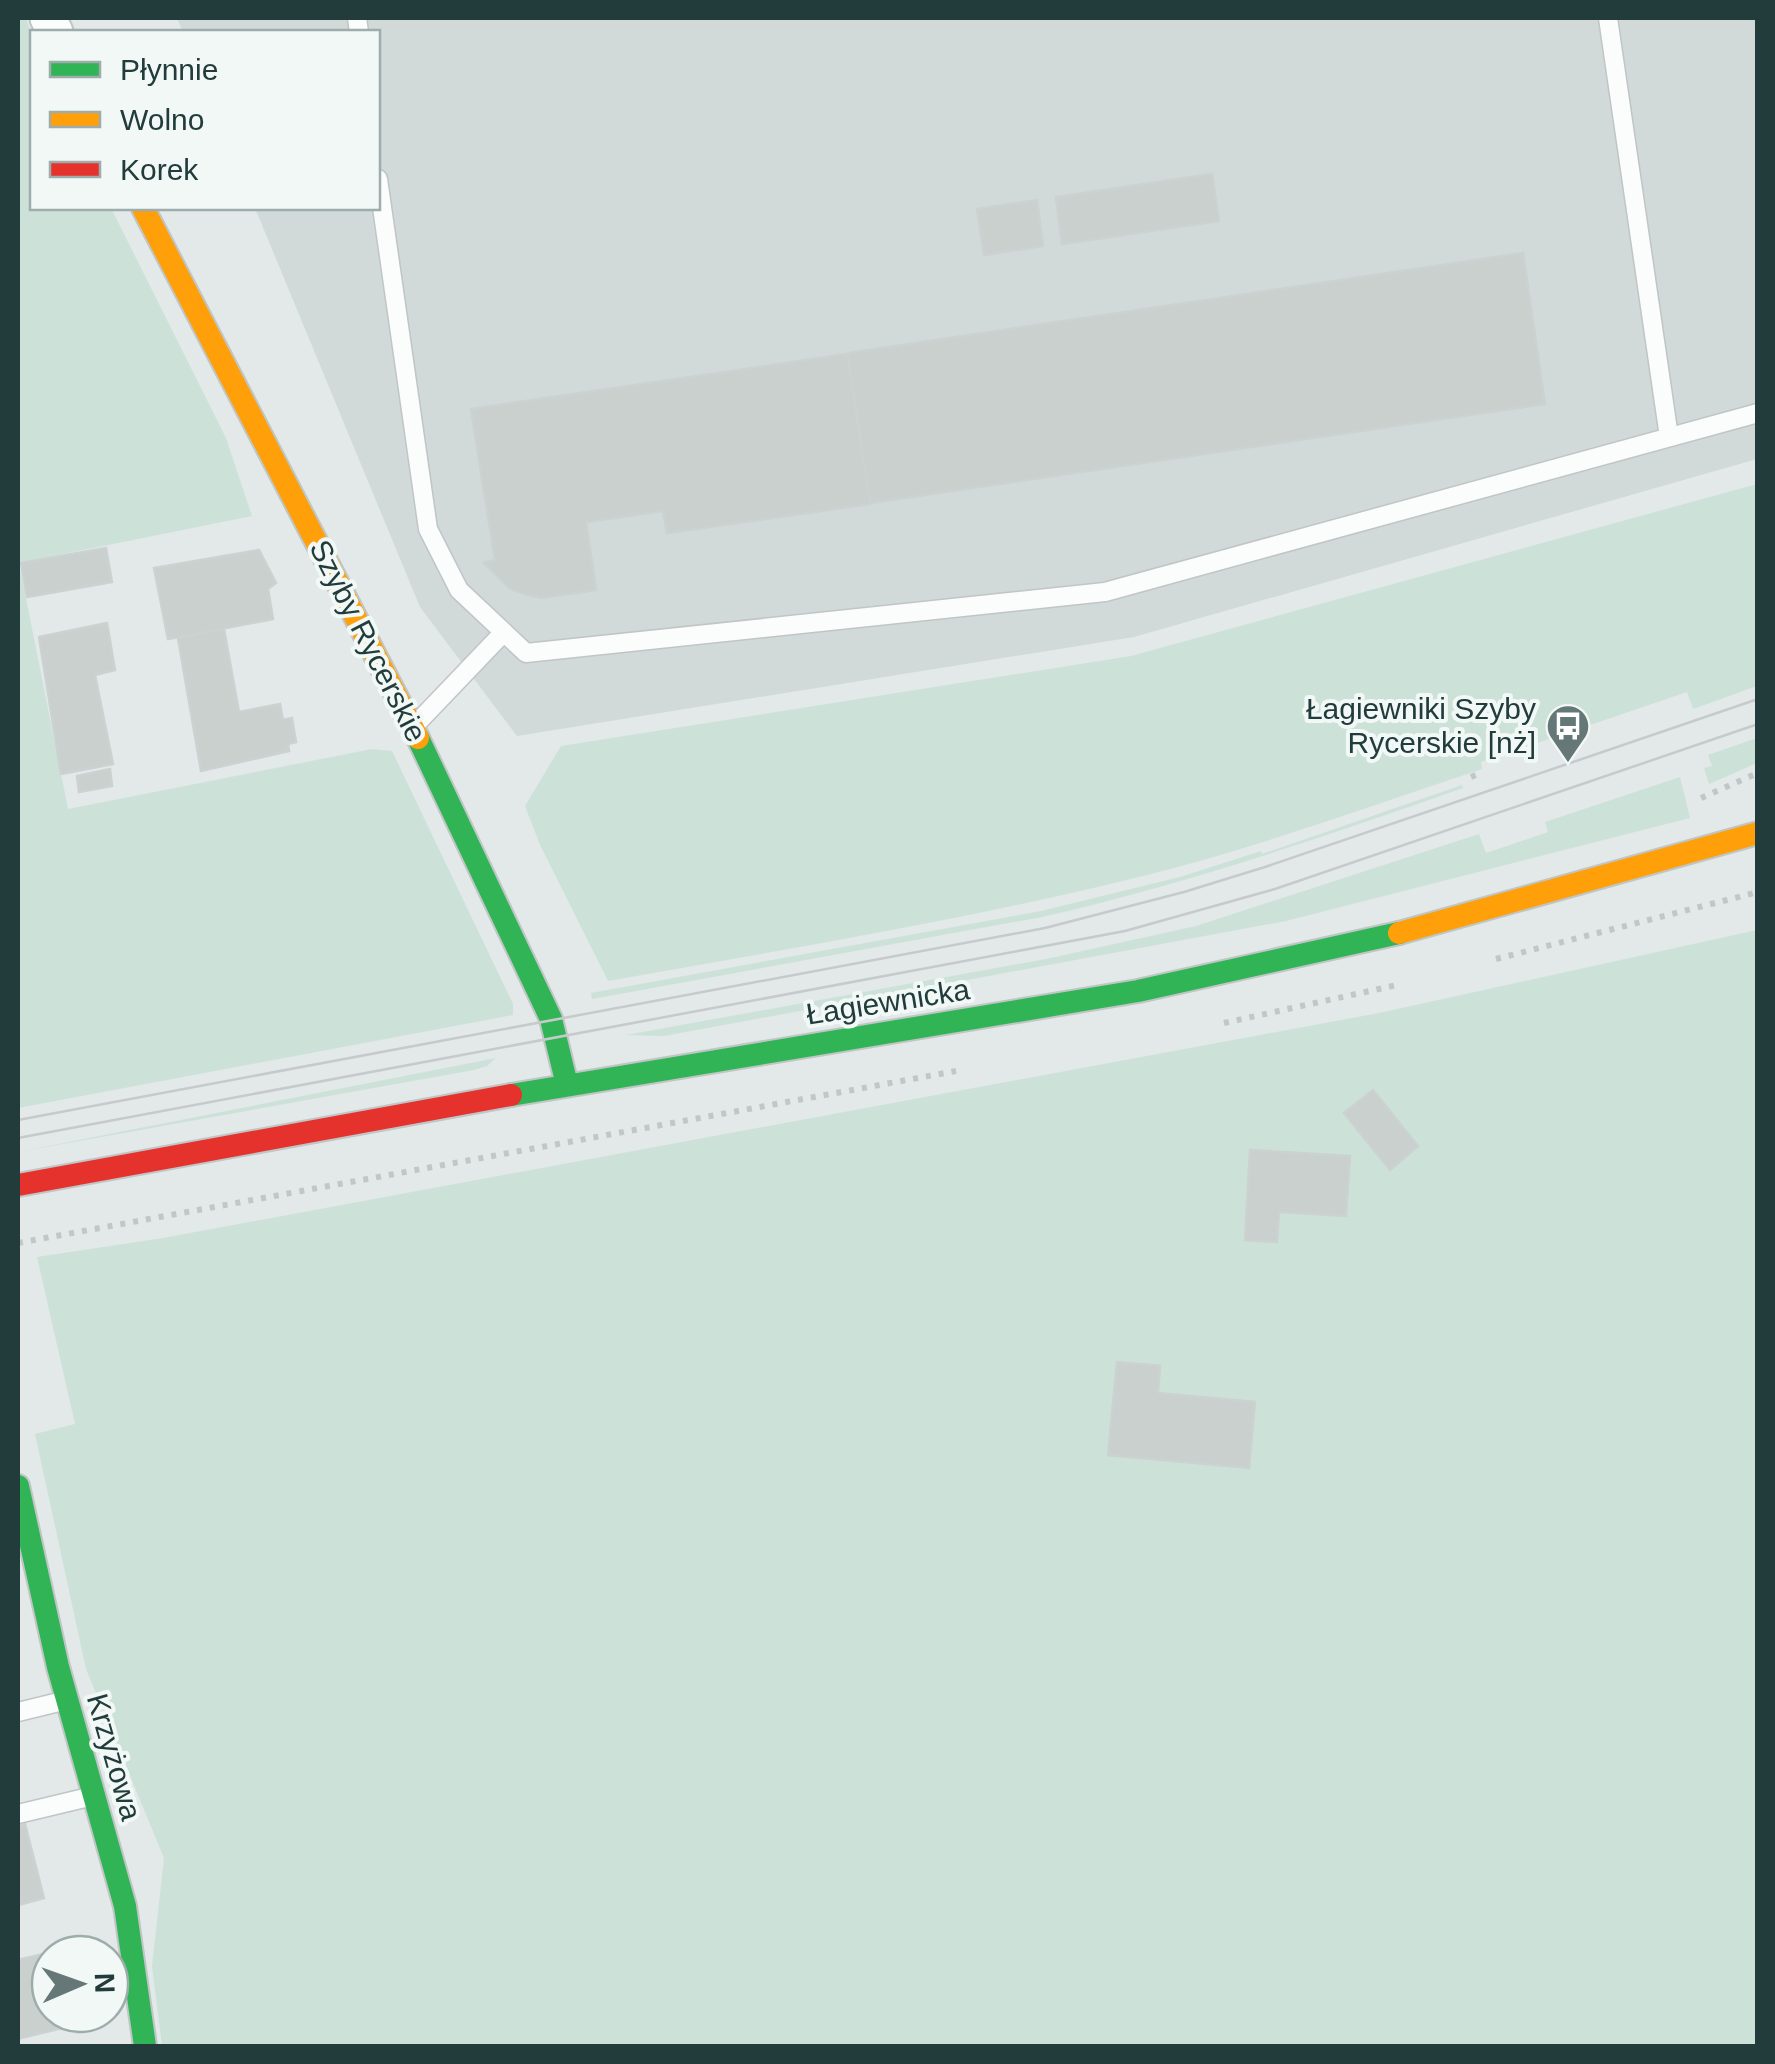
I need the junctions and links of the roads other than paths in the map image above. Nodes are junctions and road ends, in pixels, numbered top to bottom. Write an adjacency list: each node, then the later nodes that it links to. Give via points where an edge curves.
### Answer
1 (1608, 18): 5 (lane)
2 (380, 192): 6 (lane, via 428,529 459,590)
3 (144, 210): 7 (main road, Szyby Rycerskie)
4 (1758, 413): 5 (lane)
5 (1669, 437): 6 (lane, via 1105,592 526,653)
6 (504, 632): 7 (lane)
7 (413, 726): 9 (main road, Szyby Rycerskie, via 551,1019)
8 (1758, 833): 9 (main road, Łagiewnicka, via 1423,928 1221,974)
9 (567, 1086): 10 (main road, Łagiewnicka)
10 (18, 1185)
11 (18, 1486): 12 (main road, Krzyżowa)
12 (27, 1572): 13 (main road, Krzyżowa)
13 (67, 1700): 14 (lane); 15 (main road, Krzyżowa)
14 (18, 1712)
15 (94, 1796): 16 (lane); 17 (main road, Krzyżowa)
16 (18, 1814)
17 (132, 1948): 18 (main road, Krzyżowa)
18 (146, 2046)

